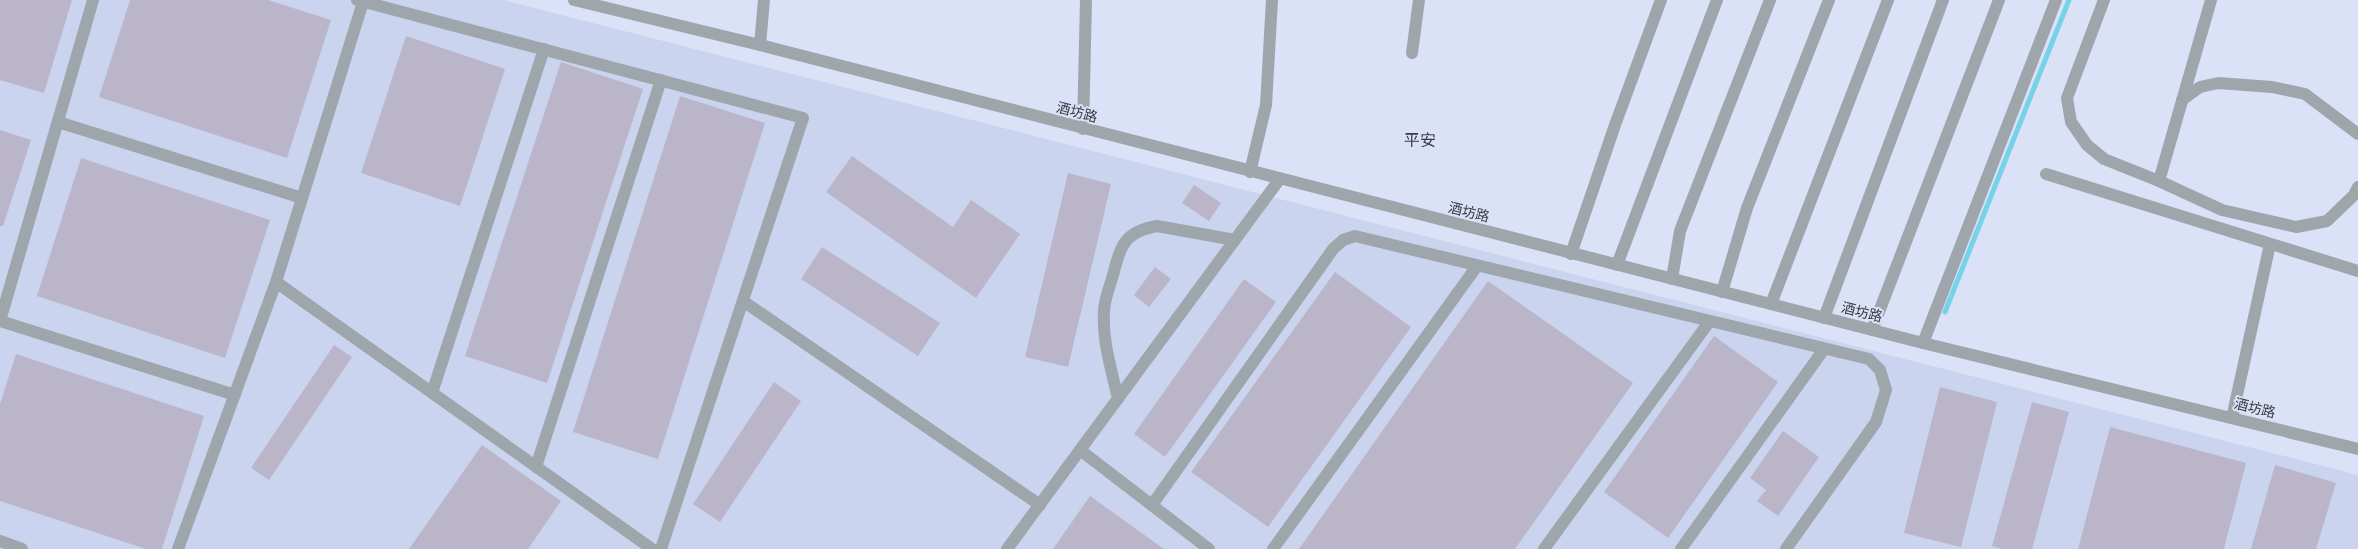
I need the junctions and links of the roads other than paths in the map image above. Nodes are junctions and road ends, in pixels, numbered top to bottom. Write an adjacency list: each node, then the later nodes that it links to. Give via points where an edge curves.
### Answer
1 (93, 0): 23 (street)
2 (574, 0): 18 (street, 酒坊路)
3 (764, 0): 18 (street)
4 (1086, 0): 24 (street)
5 (1272, 0): 26 (street, via 1266,105)
6 (1419, 0): 20 (street)
7 (1661, 0): 34 (street)
8 (1717, 0): 36 (street)
9 (1770, 0): 38 (street, via 1680,231)
10 (1829, 0): 40 (street, via 1747,208)
11 (1888, 0): 42 (street)
12 (1943, 0): 43 (street)
13 (1999, 0): 45 (street)
14 (2056, 0): 46 (street)
15 (2104, 0): 29 (street, via 2067,98 2071,122 2087,145 2104,159)
16 (2211, 0): 22 (street)
17 (360, 1): 19 (street); 31 (street)
18 (760, 45): 24 (street, 酒坊路)
19 (544, 49): 21 (street); 48 (street)
20 (1412, 53)
21 (661, 80): 41 (street, via 803,118); 54 (street)
22 (2182, 100): 25 (street, via 2200,87 2218,83 2272,87 2305,94); 29 (street)
23 (58, 122): 31 (street); 49 (street, via 0,321)
24 (1083, 129): 26 (street, 酒坊路)
25 (2358, 134)
26 (1250, 172): 28 (street, 酒坊路)
27 (2046, 174): 33 (street)
28 (1279, 180): 32 (street); 34 (street, 酒坊路)
29 (2159, 181): 30 (street, via 2222,210 2296,227 2327,221)
30 (2358, 187)
31 (302, 198): 39 (street)
32 (1235, 240): 50 (street); 50 (street, via 1157,226 1131,235 1120,246 1104,311 1105,340)
33 (2270, 244): 37 (street); 51 (street)
34 (1571, 254): 36 (street, 酒坊路)
35 (1477, 266): 44 (street); 56 (street, via 1355,236 1343,240 1333,249); 64 (street)
36 (1617, 266): 38 (street, 酒坊路)
37 (2358, 271)
38 (1672, 279): 40 (street, 酒坊路)
39 (276, 282): 48 (street); 49 (street)
40 (1722, 292): 42 (street, 酒坊路)
41 (743, 301): 55 (street); 61 (street)
42 (1771, 304): 43 (street, 酒坊路)
43 (1824, 318): 45 (street, 酒坊路)
44 (1709, 322): 47 (street); 65 (street)
45 (1872, 330): 46 (street, 酒坊路)
46 (1923, 343): 51 (street, 酒坊路)
47 (1824, 349): 66 (street); 67 (street, via 1869,360 1880,370 1886,390 1876,422)
48 (432, 393): 54 (street)
49 (235, 395): 59 (street)
50 (1118, 399): 52 (street)
51 (2232, 418): 53 (street, 酒坊路)
52 (1080, 450): 55 (street); 56 (street)
53 (2358, 450)
54 (536, 467): 60 (street)
55 (1040, 504): 62 (street)
56 (1152, 505): 63 (street)
57 (0, 541): 58 (street)
58 (22, 549)
59 (178, 549)
60 (652, 549)
61 (661, 549)
62 (1007, 549)
63 (1209, 549)
64 (1274, 549)
65 (1544, 549)
66 (1680, 549)
67 (1786, 549)

